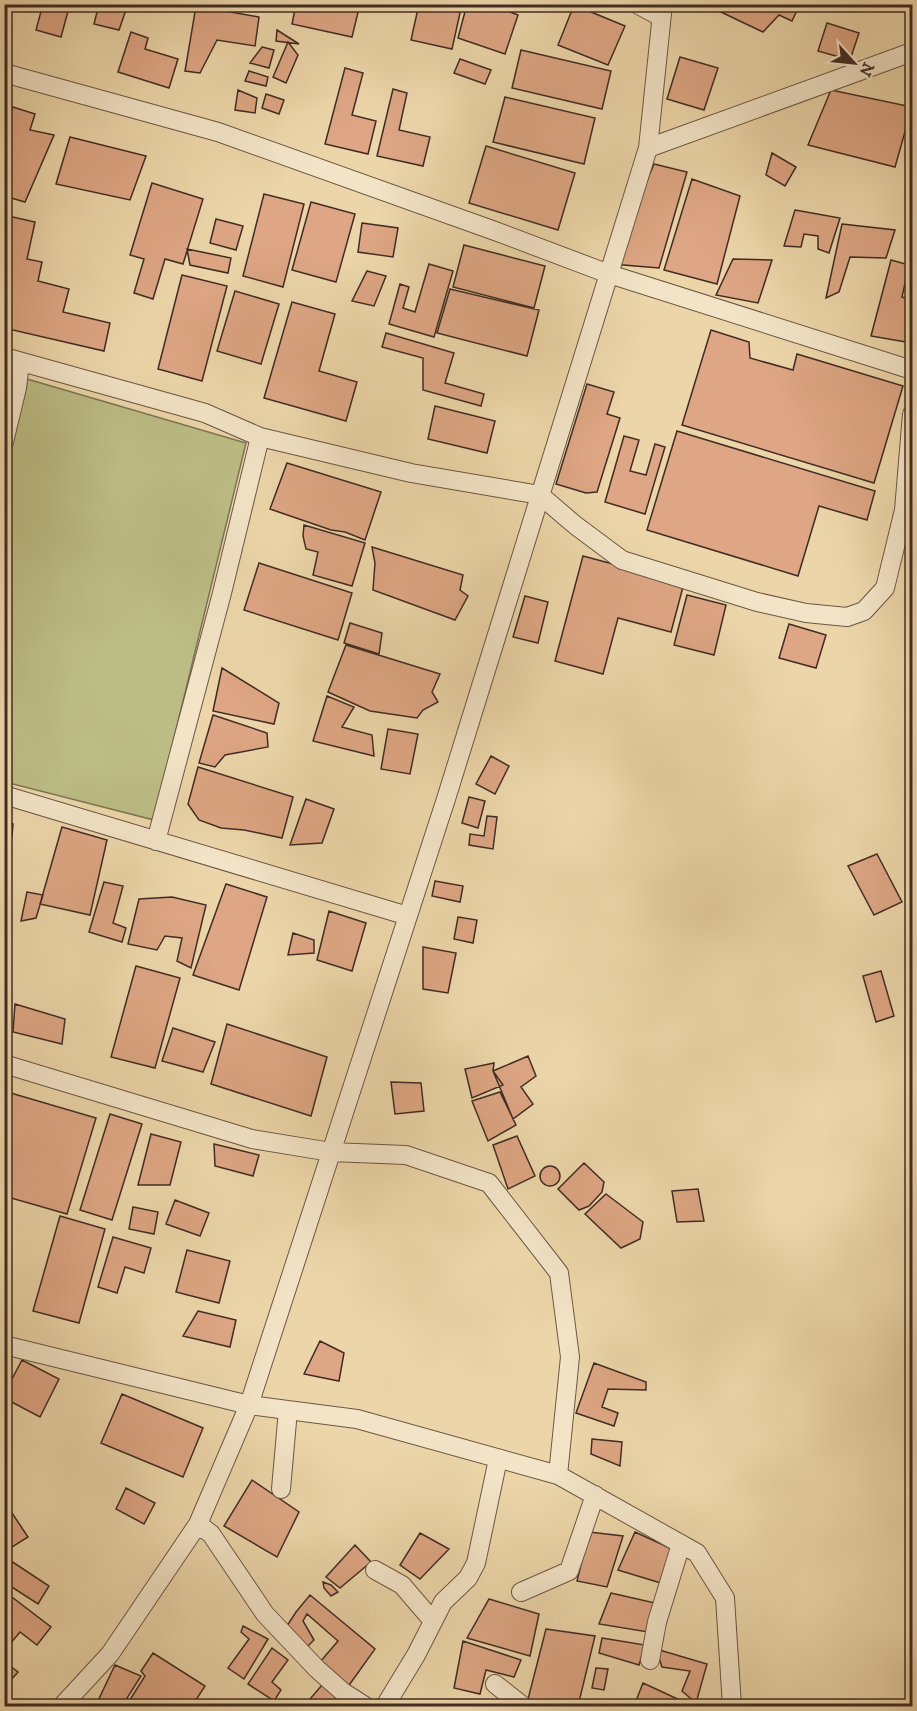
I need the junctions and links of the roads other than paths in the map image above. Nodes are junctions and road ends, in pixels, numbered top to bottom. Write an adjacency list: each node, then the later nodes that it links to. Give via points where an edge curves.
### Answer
1 (637, 4): 2 (street)
2 (662, 11): 5 (street)
3 (912, 52): 5 (street)
4 (4, 73): 6 (street, via 218,132)
5 (648, 148): 6 (street)
6 (609, 274): 8 (street); 12 (street)
7 (12, 360): 10 (street, via 205,413); 11 (street, via 17,388)
8 (912, 370)
9 (912, 414): 12 (street, via 904,510 885,588 864,611 847,617 757,602 622,560)
10 (260, 437): 12 (street, via 411,473); 14 (street)
11 (4, 442)
12 (540, 495): 15 (street)
13 (4, 795): 14 (street)
14 (156, 841): 15 (street)
15 (408, 916): 17 (street)
16 (4, 1064): 17 (street, via 252,1139)
17 (331, 1152): 19 (street); 22 (street, via 406,1155 489,1183 560,1273 570,1357)
18 (6, 1347): 19 (street)
19 (249, 1405): 20 (street); 25 (street)
20 (288, 1410): 21 (street, via 357,1419); 23 (street)
21 (498, 1458): 22 (street); 29 (street, via 476,1563 468,1578 442,1602)
22 (558, 1475): 24 (street)
23 (281, 1489)
24 (595, 1495): 26 (street); 28 (street, via 569,1571)
25 (198, 1524): 32 (street, via 110,1654); 33 (street, via 211,1534 265,1614 317,1669)
26 (681, 1544): 30 (street, via 657,1622); 36 (street, via 697,1553 725,1598)
27 (375, 1570): 29 (street, via 402,1585)
28 (521, 1592)
29 (432, 1620): 34 (street)
30 (650, 1660)
31 (495, 1683): 35 (street)
32 (62, 1707)
33 (365, 1707)
34 (385, 1707)
35 (523, 1707)
36 (732, 1707)

